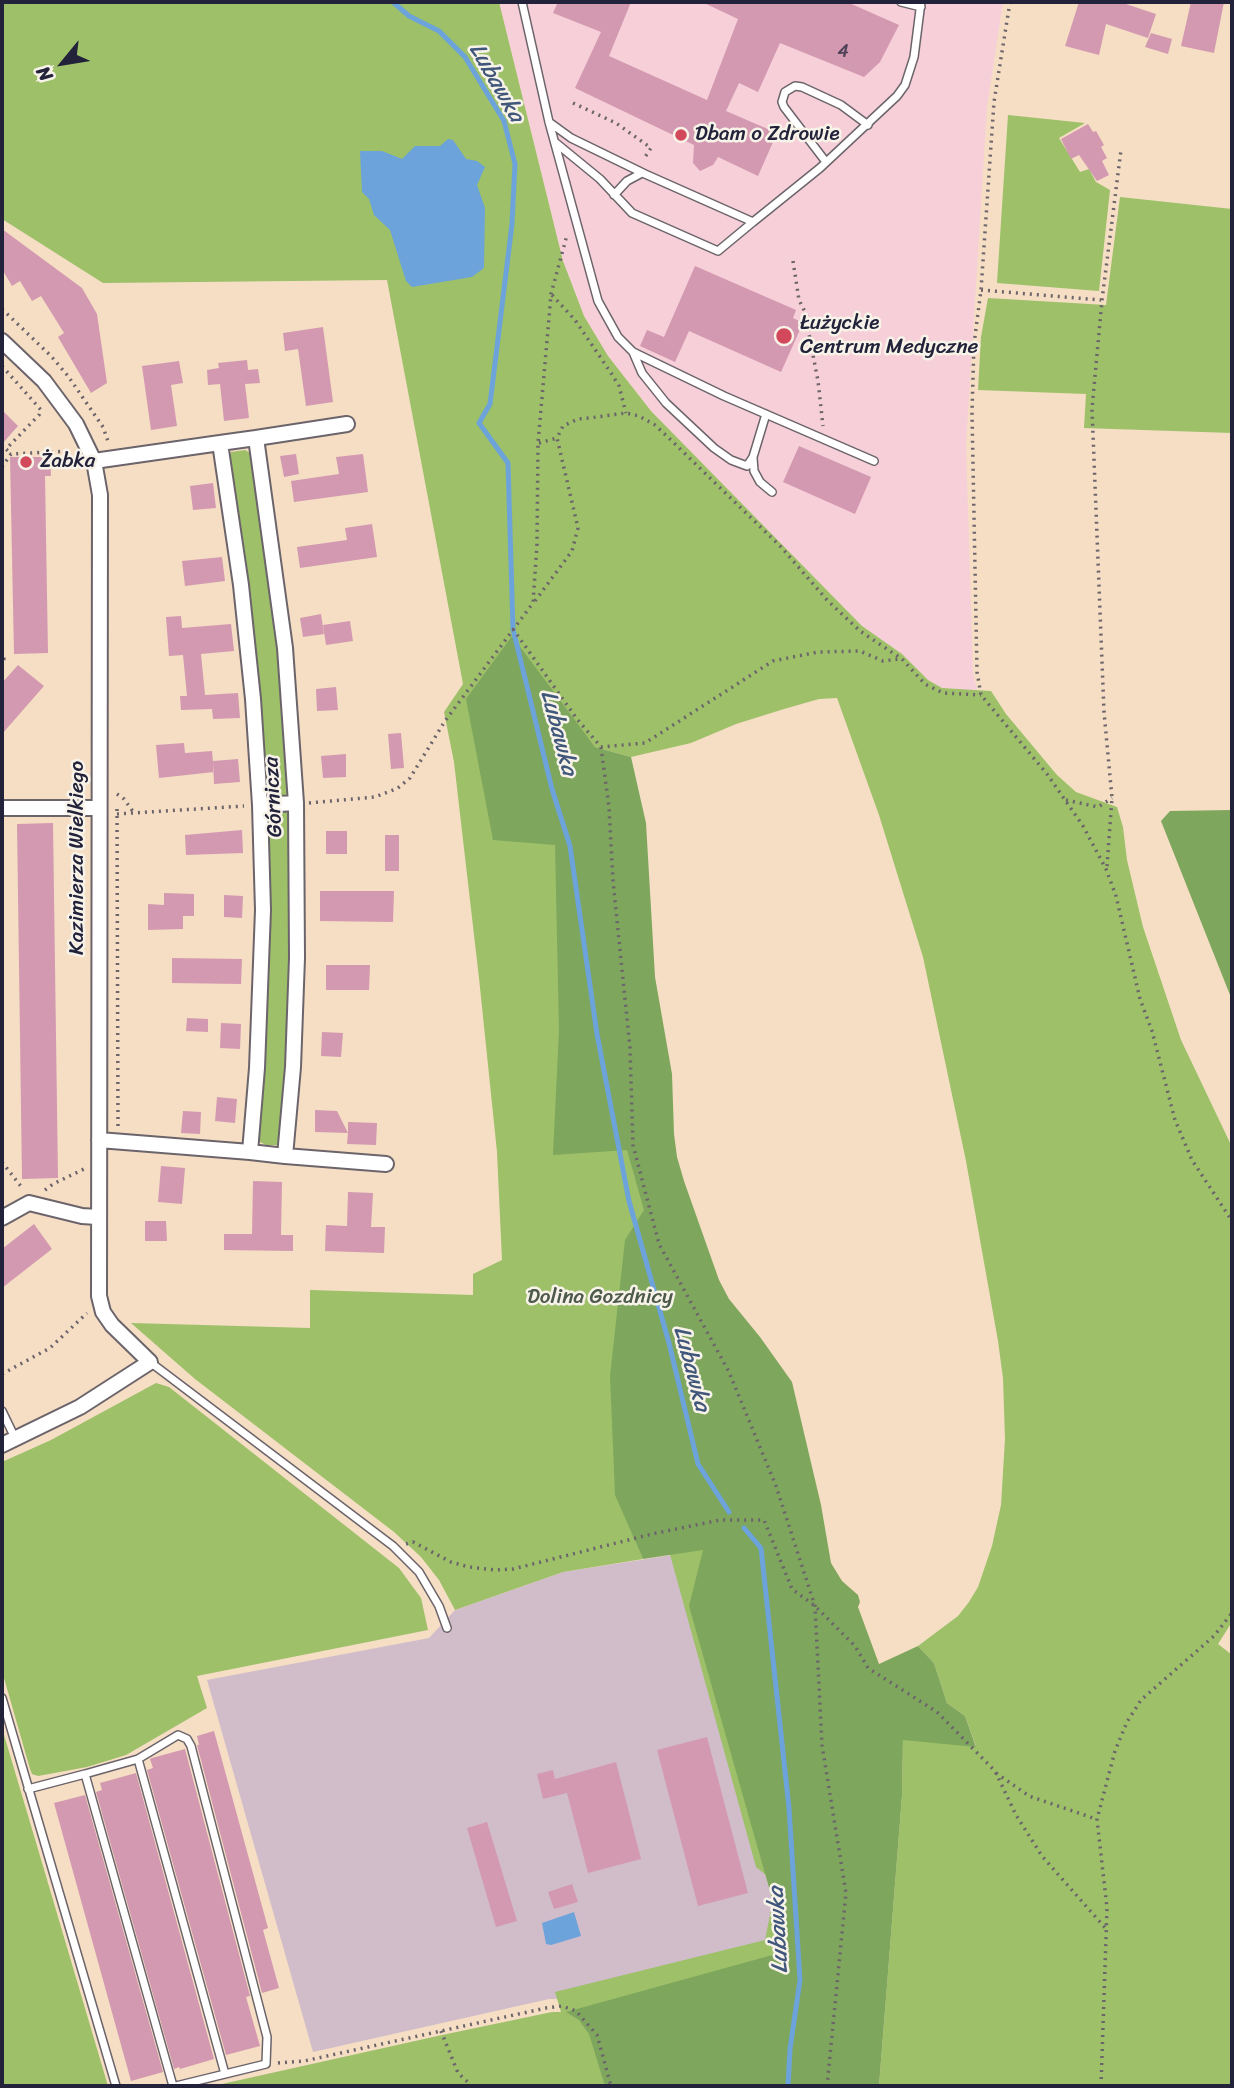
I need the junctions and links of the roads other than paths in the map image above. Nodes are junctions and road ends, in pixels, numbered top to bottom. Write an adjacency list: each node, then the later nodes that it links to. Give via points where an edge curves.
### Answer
1 (522, 2): 4 (lane)
2 (901, 2): 3 (lane)
3 (921, 4): 5 (lane, via 905,85)
4 (549, 122): 6 (lane); 8 (lane)
5 (868, 125): 7 (lane); 7 (lane, via 841,105 802,87 785,92 783,107)
6 (555, 143): 9 (lane); 12 (lane, via 598,301 618,337)
7 (826, 162): 10 (lane)
8 (639, 172): 9 (lane); 10 (lane)
9 (614, 195): 10 (lane, via 638,216 718,251)
10 (753, 222)
11 (2, 341): 18 (street, Kazimierza Wielkiego, via 61,402)
12 (633, 352): 13 (lane); 17 (lane, via 652,387 714,447 747,466)
13 (766, 414): 17 (lane); 19 (lane)
14 (347, 424): 15 (street)
15 (256, 438): 16 (street); 21 (street, Górnicza, via 285,648)
16 (220, 443): 18 (street); 22 (street, Górnicza, via 241,585)
17 (753, 457): 20 (lane, via 754,471)
18 (93, 461): 24 (street, Kazimierza Wielkiego, via 101,530)
19 (874, 461)
20 (772, 492)
21 (296, 803): 22 (street); 27 (street, Górnicza, via 297,958)
22 (260, 805): 26 (street, Górnicza, via 262,936)
23 (2, 808): 24 (street)
24 (99, 808): 25 (street, Kazimierza Wielkiego)
25 (99, 1139): 26 (street); 29 (street, Kazimierza Wielkiego)
26 (250, 1152): 27 (street)
27 (285, 1156): 28 (street)
28 (386, 1164)
29 (97, 1217): 30 (street, via 29,1203); 31 (street, Kazimierza Wielkiego, via 103,1312)
30 (2, 1218)
31 (150, 1362): 33 (street, via 80,1407); 34 (lane, via 393,1546 418,1572)
32 (2, 1411): 33 (lane)
33 (8, 1442)
34 (447, 1628)
35 (2, 1698): 38 (lane)
36 (138, 1759): 37 (lane); 39 (lane); 39 (lane, via 177,1735 191,1746 268,2045 266,2064)
37 (85, 1774): 38 (lane); 41 (lane)
38 (28, 1788): 40 (lane)
39 (225, 2074): 41 (lane)
40 (116, 2086)
41 (175, 2086)

